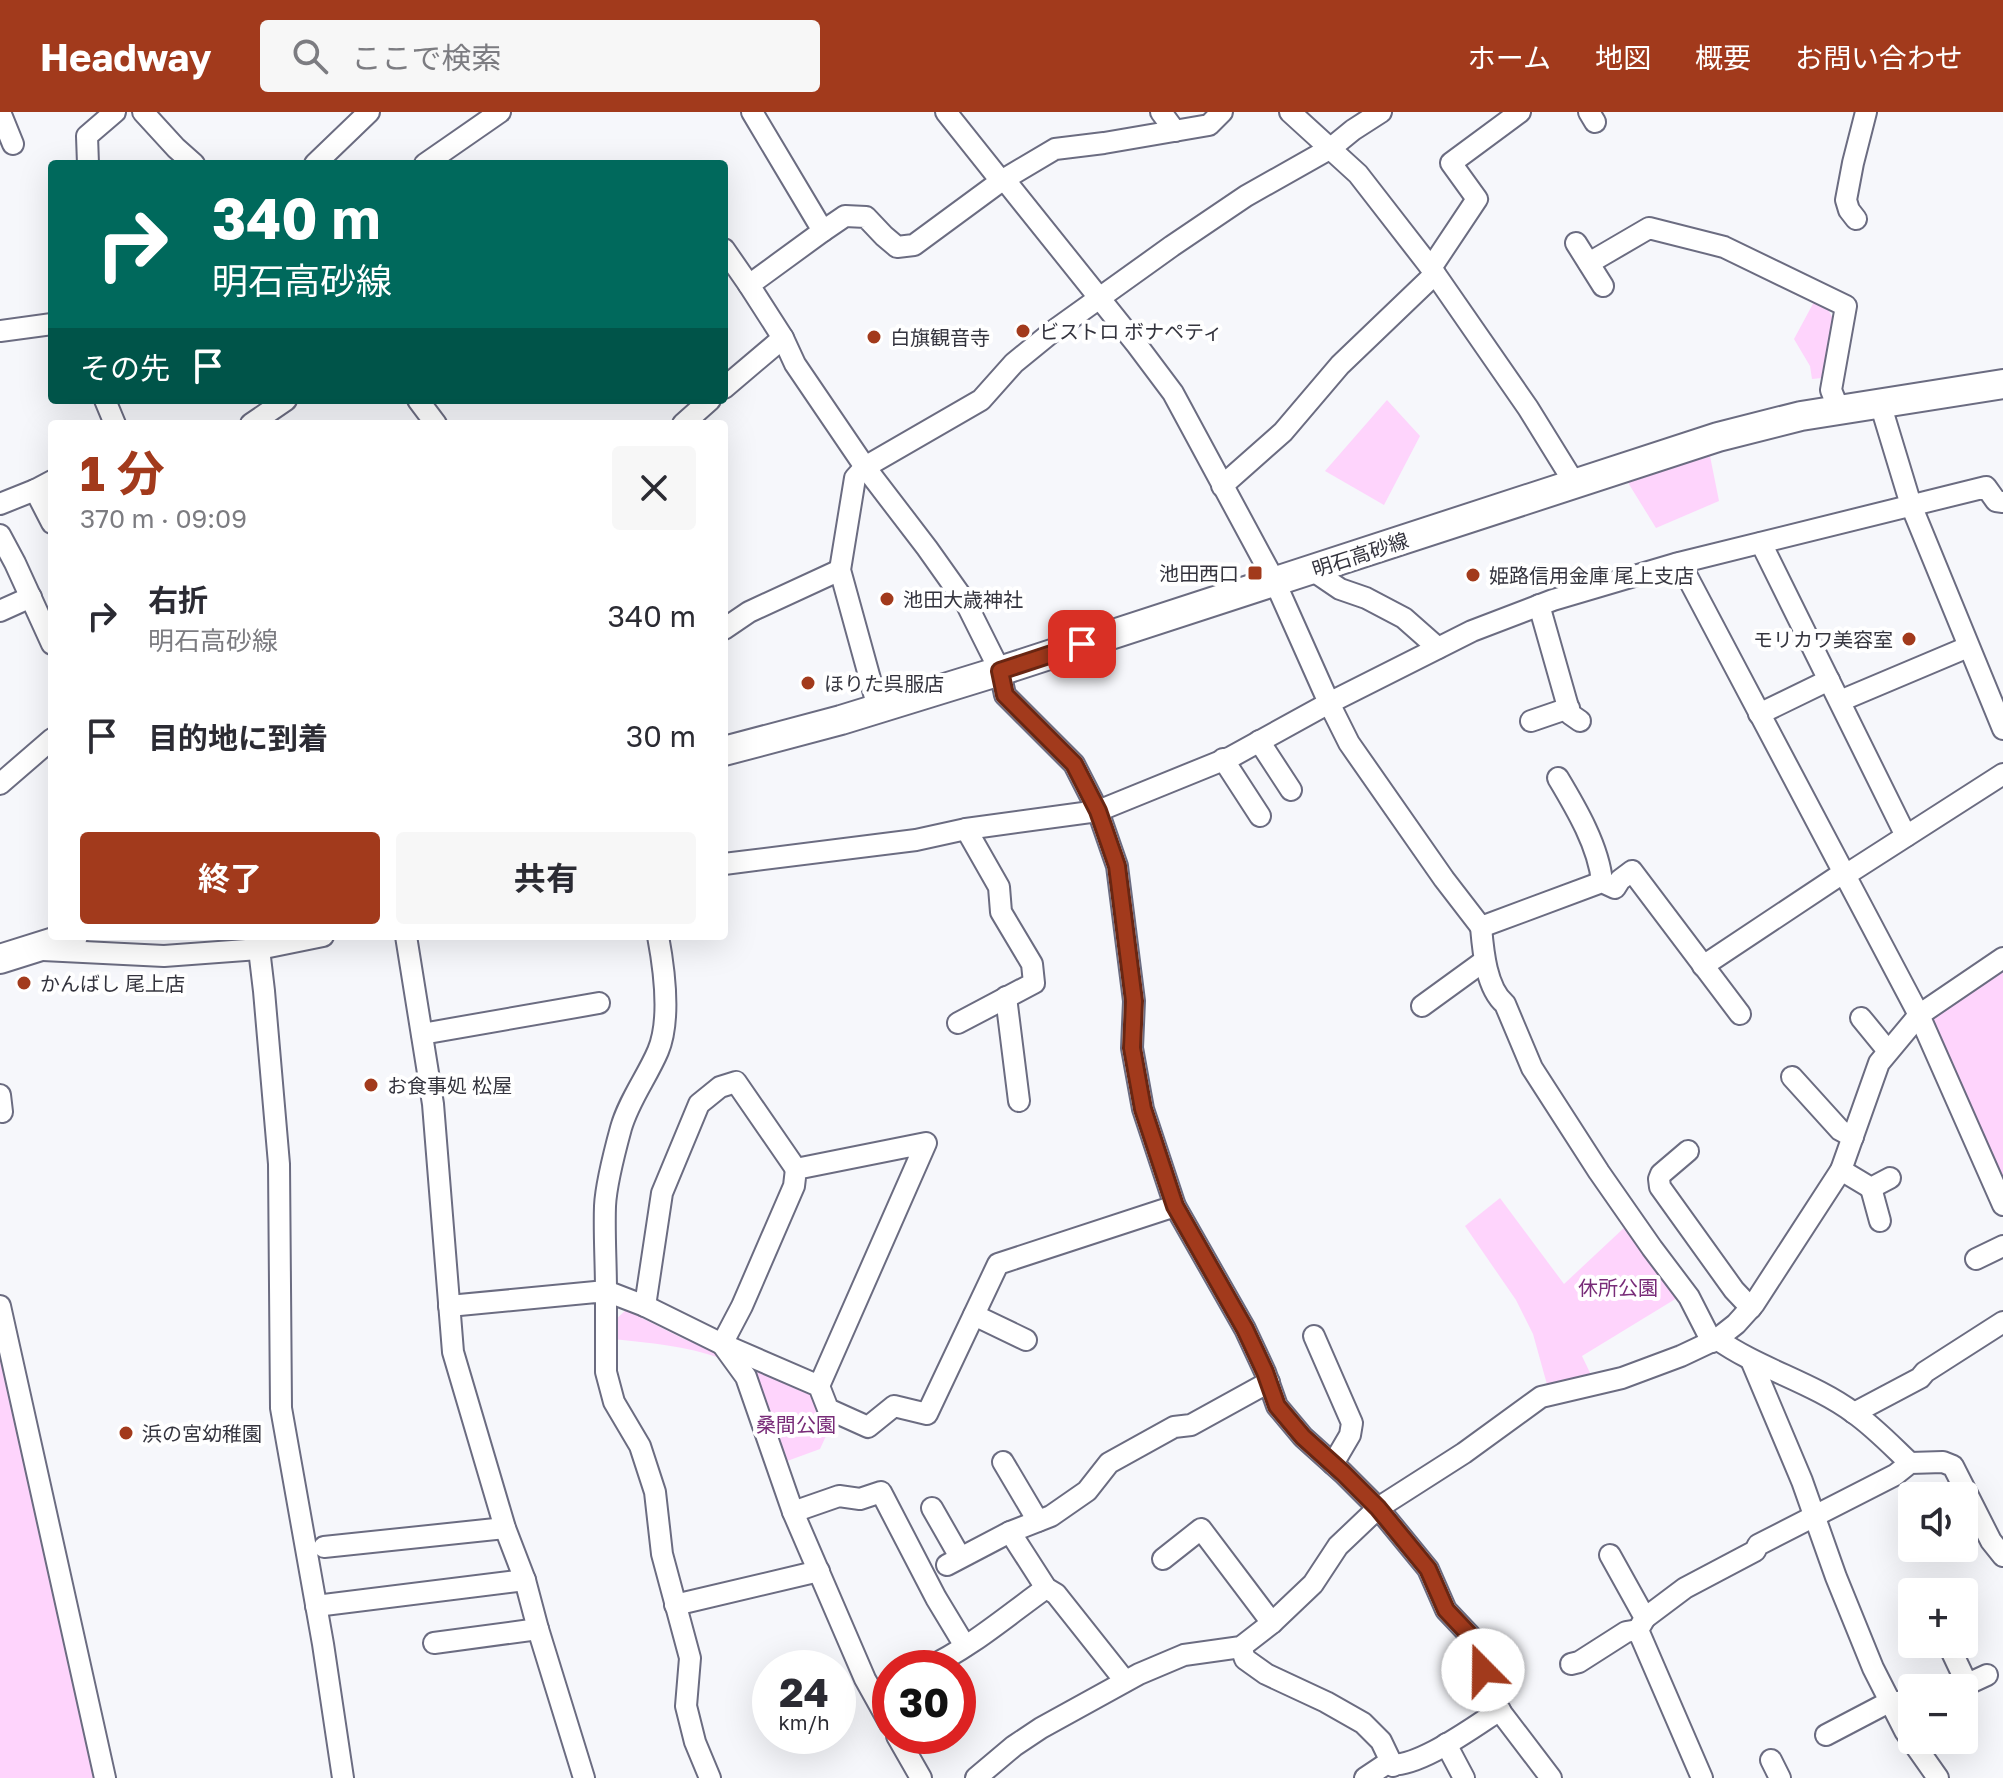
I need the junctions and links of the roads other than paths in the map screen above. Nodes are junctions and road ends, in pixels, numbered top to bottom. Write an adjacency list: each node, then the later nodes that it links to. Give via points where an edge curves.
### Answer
1 (0, 112): 15 (street)
2 (115, 112): 17 (street, via 87,136)
3 (143, 112): 18 (street)
4 (369, 112): 19 (street)
5 (500, 112): 20 (street)
6 (752, 112): 23 (street)
7 (946, 112): 21 (street)
8 (1161, 112): 14 (street)
9 (1222, 112): 14 (street, via 1209,125)
10 (1290, 112): 16 (street)
11 (1381, 112): 16 (street)
12 (1520, 112): 27 (street, via 1451,163 1477,199)
13 (1866, 112): 22 (street, via 1846,200)
14 (1175, 131): 21 (street, via 1055,149)
15 (13, 144)
16 (1331, 148): 27 (street, via 1358,174); 30 (street, via 1246,196)
17 (88, 160)
18 (190, 160)
19 (319, 160)
20 (431, 160)
21 (1002, 180): 23 (street, via 914,245 897,247 866,217 845,216); 30 (street)
22 (1856, 219)
23 (823, 231): 28 (street)
24 (1576, 243): 26 (street)
25 (728, 255): 28 (street)
26 (1589, 263): 29 (street); 39 (street, via 1649,228 1724,247 1846,306 1831,390)
27 (1433, 271): 43 (street); 45 (street, via 1283,432)
28 (749, 285): 33 (street)
29 (1603, 286)
30 (1099, 298): 42 (street, via 1014,363 981,400); 45 (street, via 1173,393)
31 (48, 325): 32 (street)
32 (0, 331)
33 (783, 338): 35 (street); 42 (street)
34 (2003, 384): 36 (main road, 明石高砂線)
35 (728, 385)
36 (1880, 403): 39 (main road, 明石高砂線); 48 (street)
37 (280, 404): 40 (street)
38 (706, 404): 41 (street)
39 (1839, 410): 43 (main road, 明石高砂線, via 1730,434)
40 (257, 420)
41 (688, 420)
42 (865, 467): 52 (street, via 855,478); 62 (street, via 966,603)
43 (1575, 484): 53 (main road, 明石高砂線)
44 (44, 485): 47 (street)
45 (1222, 486): 54 (street)
46 (2003, 502): 48 (street, via 1986,487)
47 (0, 504)
48 (1911, 505): 50 (street); 60 (street)
49 (0, 535): 55 (street)
50 (1761, 543): 51 (street); 63 (street)
51 (1680, 563): 56 (street); 67 (street)
52 (840, 570): 58 (street); 66 (street)
53 (1312, 570): 54 (main road, 明石高砂線); 61 (street, via 1404,618)
54 (1275, 582): 62 (main road, 明石高砂線); 65 (street)
55 (31, 597): 57 (street); 59 (street)
56 (1539, 605): 61 (street); 68 (street, via 1574,715)
57 (0, 611)
58 (728, 626)
59 (48, 635)
60 (1968, 647): 64 (street); 69 (street)
61 (1438, 648): 65 (street)
62 (1000, 671): 66 (main road, 明石高砂線); 78 (street, via 1005,695 1074,764)
63 (1829, 680): 64 (street); 67 (street)
64 (1840, 701): 81 (street)
65 (1329, 703): 70 (street); 85 (street, via 1349,743)
66 (878, 708): 72 (main road, 明石高砂線)
67 (1759, 714): 83 (street)
68 (1531, 721)
69 (2003, 729)
70 (1259, 741): 73 (street); 77 (street)
71 (48, 742): 76 (street)
72 (728, 750)
73 (1223, 759): 78 (street); 79 (street)
74 (2003, 774): 81 (street)
75 (1558, 778): 84 (street, via 1578,811)
76 (0, 784)
77 (1291, 790)
78 (1098, 811): 80 (street); 114 (street, via 1117,866 1134,1001 1132,1048 1143,1109)
79 (1260, 816)
80 (966, 829): 82 (street); 96 (street, via 999,887 1001,912 1032,964 1034,983)
81 (1906, 836): 83 (street)
82 (728, 864)
83 (1844, 874): 95 (street); 100 (street)
84 (1602, 882): 85 (street); 95 (street, via 1615,888 1632,871)
85 (1481, 927): 94 (street)
86 (60, 940): 90 (main road)
87 (303, 940): 91 (street)
88 (407, 940): 103 (street)
89 (658, 940): 118 (street, via 664,1033 622,1125 615,1153 605,1203)
90 (31, 949): 91 (street, via 164,956); 93 (main road)
91 (259, 949): 151 (street, via 279,1164 281,1408)
92 (2003, 958): 100 (street)
93 (0, 959)
94 (1484, 961): 98 (street); 127 (street, via 1532,1068)
95 (1703, 966): 99 (street)
96 (1006, 997): 102 (street); 106 (street, via 1026,1074)
97 (599, 1003): 103 (street)
98 (1422, 1006)
99 (1740, 1014)
100 (1919, 1015): 104 (street); 113 (street)
101 (1861, 1018): 104 (street)
102 (958, 1023)
103 (422, 1034): 120 (street, via 433,1104)
104 (1888, 1051): 107 (street)
105 (1792, 1077): 107 (street, via 1840,1130)
106 (1019, 1101)
107 (1853, 1137): 110 (street)
108 (1688, 1151): 122 (street, via 1661,1174 1660,1187)
109 (796, 1169): 121 (street, via 736,1082 699,1104 662,1193); 128 (street, via 794,1186); 131 (street, via 926,1143)
110 (1841, 1170): 112 (street); 122 (street)
111 (1890, 1178): 112 (street)
112 (1871, 1188): 115 (street)
113 (2003, 1205)
114 (1175, 1206): 123 (street, via 998,1264); 130 (street)
115 (1880, 1221)
116 (2003, 1246): 117 (street)
117 (1976, 1259)
118 (606, 1291): 120 (street); 121 (street); 150 (street, via 606,1372 655,1492)
119 (0, 1306): 171 (street)
120 (449, 1306): 141 (street, via 453,1352)
121 (645, 1306): 128 (street)
122 (1751, 1308): 127 (street)
123 (974, 1315): 126 (street); 131 (street, via 927,1414 894,1406 868,1427 828,1409)
124 (2003, 1322): 132 (street, via 1920,1378)
125 (1314, 1336): 135 (street, via 1352,1423)
126 (1026, 1340)
127 (1714, 1340): 129 (street); 137 (street, via 1622,1378 1541,1397)
128 (722, 1344): 131 (street); 138 (street, via 752,1390)
129 (1751, 1360): 132 (street); 139 (street)
130 (1269, 1382): 135 (street, via 1277,1406); 140 (street, via 1109,1463 1087,1491)
131 (819, 1386)
132 (1854, 1413): 134 (street)
133 (1003, 1462): 140 (street)
134 (1910, 1463): 139 (street); 145 (street, via 1953,1466)
135 (1333, 1464): 137 (street)
136 (932, 1508): 142 (street, via 953,1561)
137 (1378, 1508): 152 (street); 166 (street, via 1428,1569 1446,1610 1480,1646 1487,1694)
138 (793, 1512): 147 (street); 156 (street, via 839,1496 860,1499 881,1492)
139 (1815, 1516): 153 (street, via 1695,1582); 164 (street)
140 (1038, 1521): 142 (street)
141 (505, 1528): 143 (street); 148 (street)
142 (1010, 1532): 149 (street)
143 (324, 1547)
144 (1610, 1555): 153 (street)
145 (2003, 1556)
146 (1163, 1559): 152 (street, via 1201,1529)
147 (819, 1571): 150 (street); 160 (street)
148 (525, 1580): 151 (street); 154 (street)
149 (1046, 1588): 156 (street); 163 (street)
150 (675, 1605): 174 (street, via 690,1658 686,1706)
151 (316, 1606): 172 (street)
152 (1272, 1623): 157 (street)
153 (1641, 1624): 159 (street); 180 (street)
154 (538, 1629): 155 (street); 173 (street)
155 (434, 1643)
156 (965, 1646): 158 (street)
157 (1241, 1647): 163 (street, via 1184,1655); 170 (street, via 1252,1666 1363,1723 1381,1741)
158 (959, 1650)
159 (1571, 1664)
160 (872, 1672)
161 (1987, 1675): 162 (street)
162 (1978, 1679)
163 (1125, 1681): 176 (street, via 1041,1728)
164 (1889, 1702): 165 (street); 167 (street); 181 (street)
165 (1898, 1702)
166 (1500, 1710): 168 (street); 179 (street)
167 (1826, 1735)
168 (1446, 1744): 170 (street); 178 (street)
169 (907, 1754): 175 (street)
170 (1393, 1766): 177 (street, via 1386,1764)
171 (105, 1778)
172 (343, 1778)
173 (584, 1778)
174 (710, 1778)
175 (921, 1778)
176 (976, 1778)
177 (1365, 1778)
178 (1464, 1778)
179 (1551, 1778)
180 (1702, 1778)
181 (1938, 1778)

